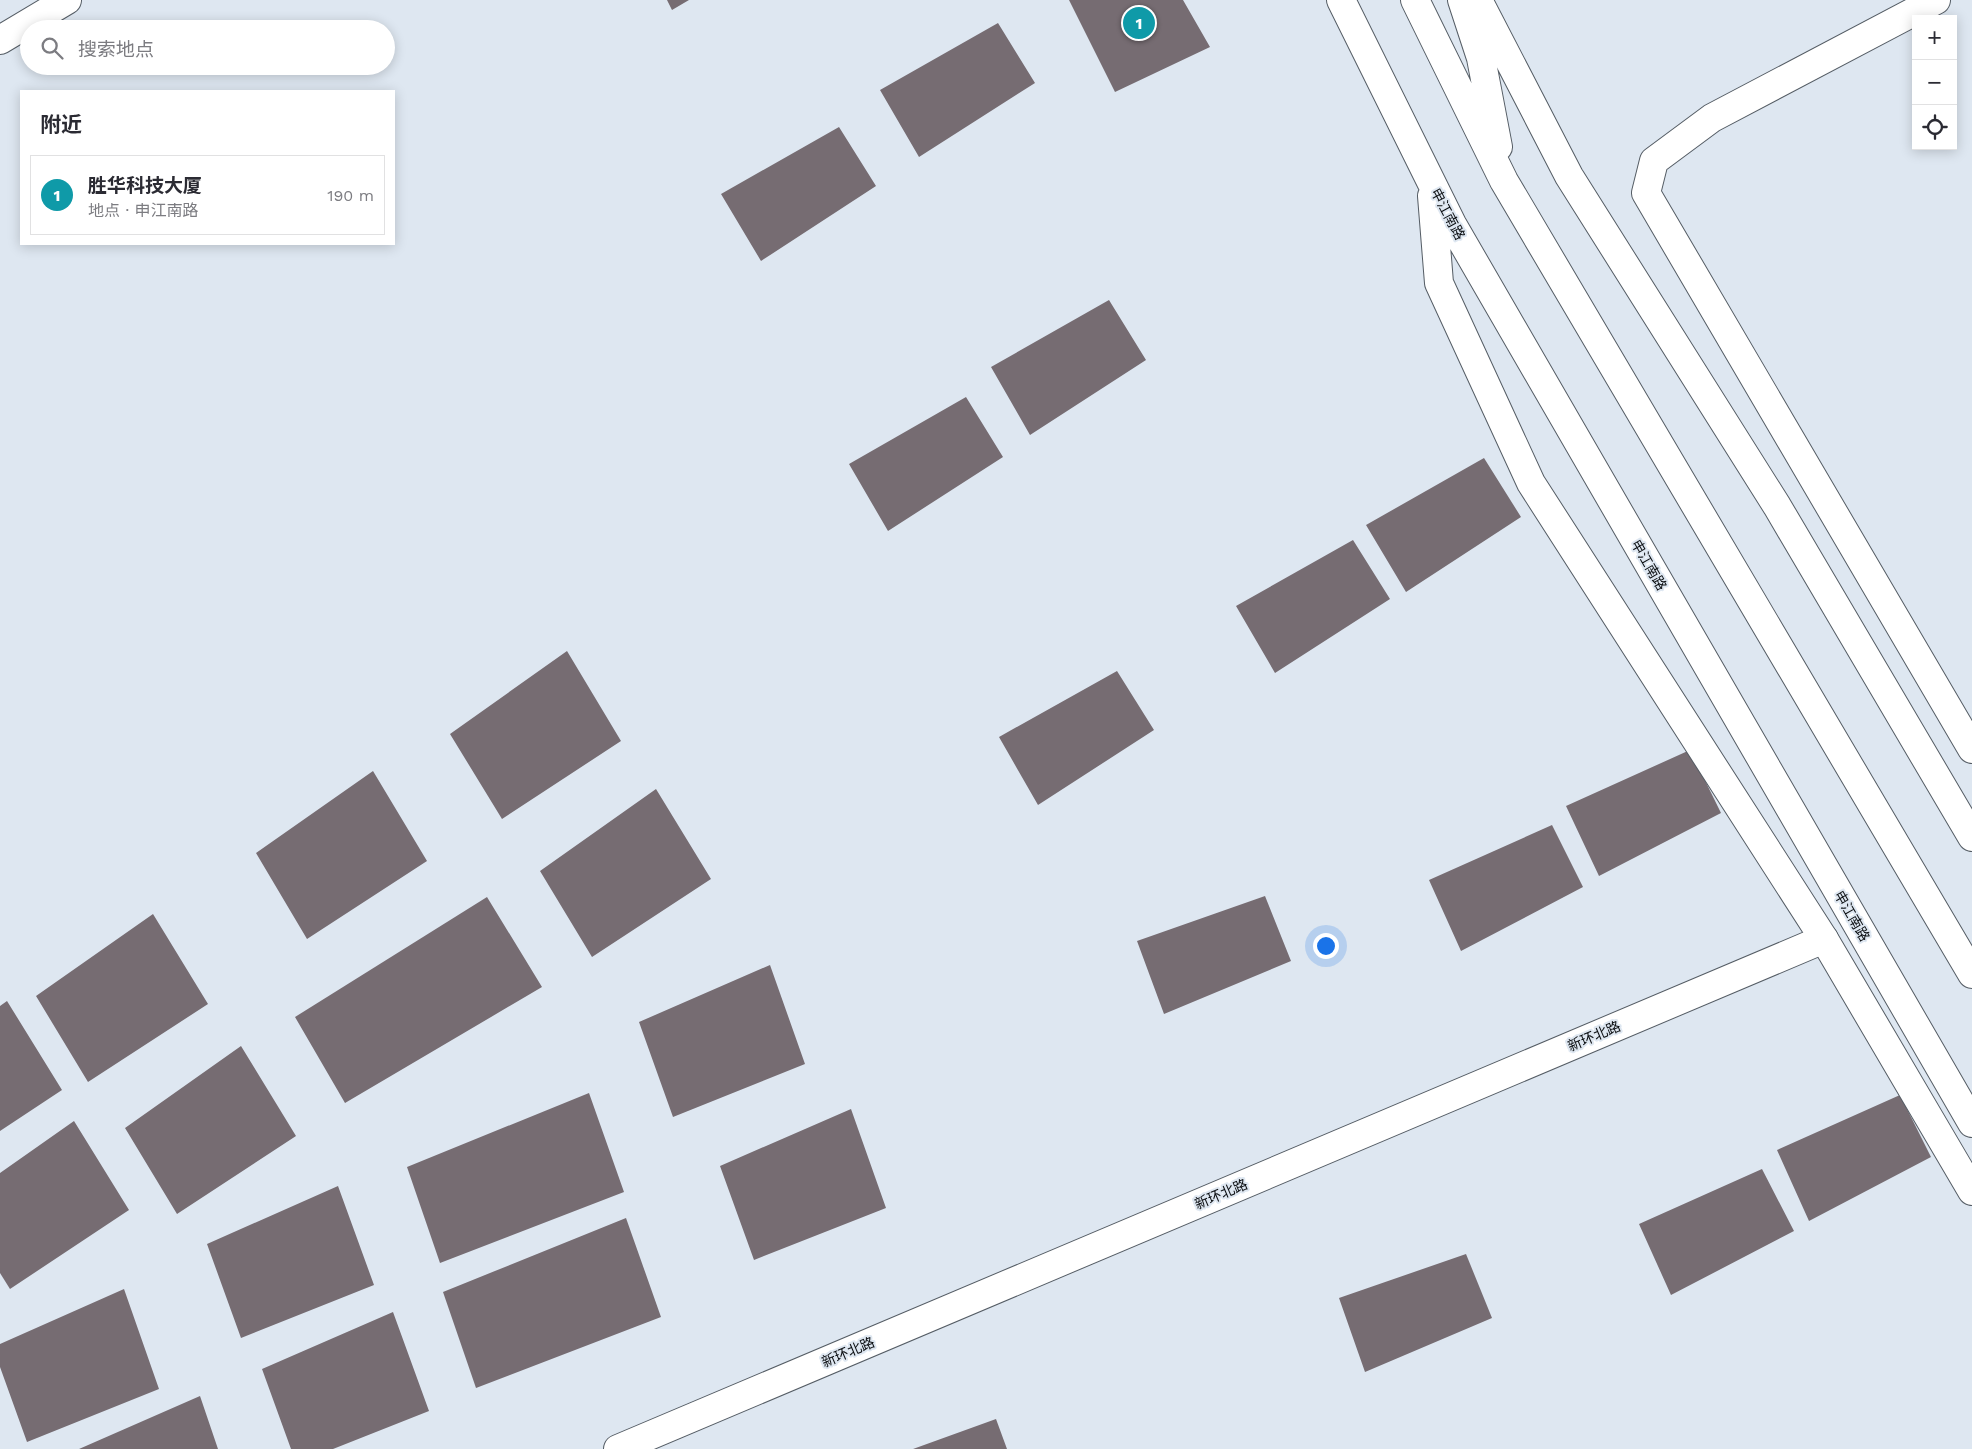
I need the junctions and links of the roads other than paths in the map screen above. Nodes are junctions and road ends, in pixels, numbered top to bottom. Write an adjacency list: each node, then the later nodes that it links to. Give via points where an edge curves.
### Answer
1 (67, 0): 7 (main road)
2 (1341, 0): 10 (main road, 申江南路)
3 (1415, 0): 11 (main road)
4 (1462, 0): 11 (main road, via 1481,58)
5 (1478, 0): 13 (main road, via 1569,176 1777,506)
6 (1936, 0): 12 (main road, via 1712,118 1654,161 1646,193)
7 (34, 20)
8 (20, 28): 9 (main road)
9 (0, 40)
10 (1430, 180): 14 (main road, via 1439,283 1531,483); 16 (main road, 申江南路, via 1452,224)
11 (1504, 180): 15 (main road)
12 (1972, 749)
13 (1972, 837)
14 (1824, 939): 17 (main road); 18 (main road, 新环北路)
15 (1972, 974)
16 (1972, 1123)
17 (1972, 1192)
18 (618, 1449)

